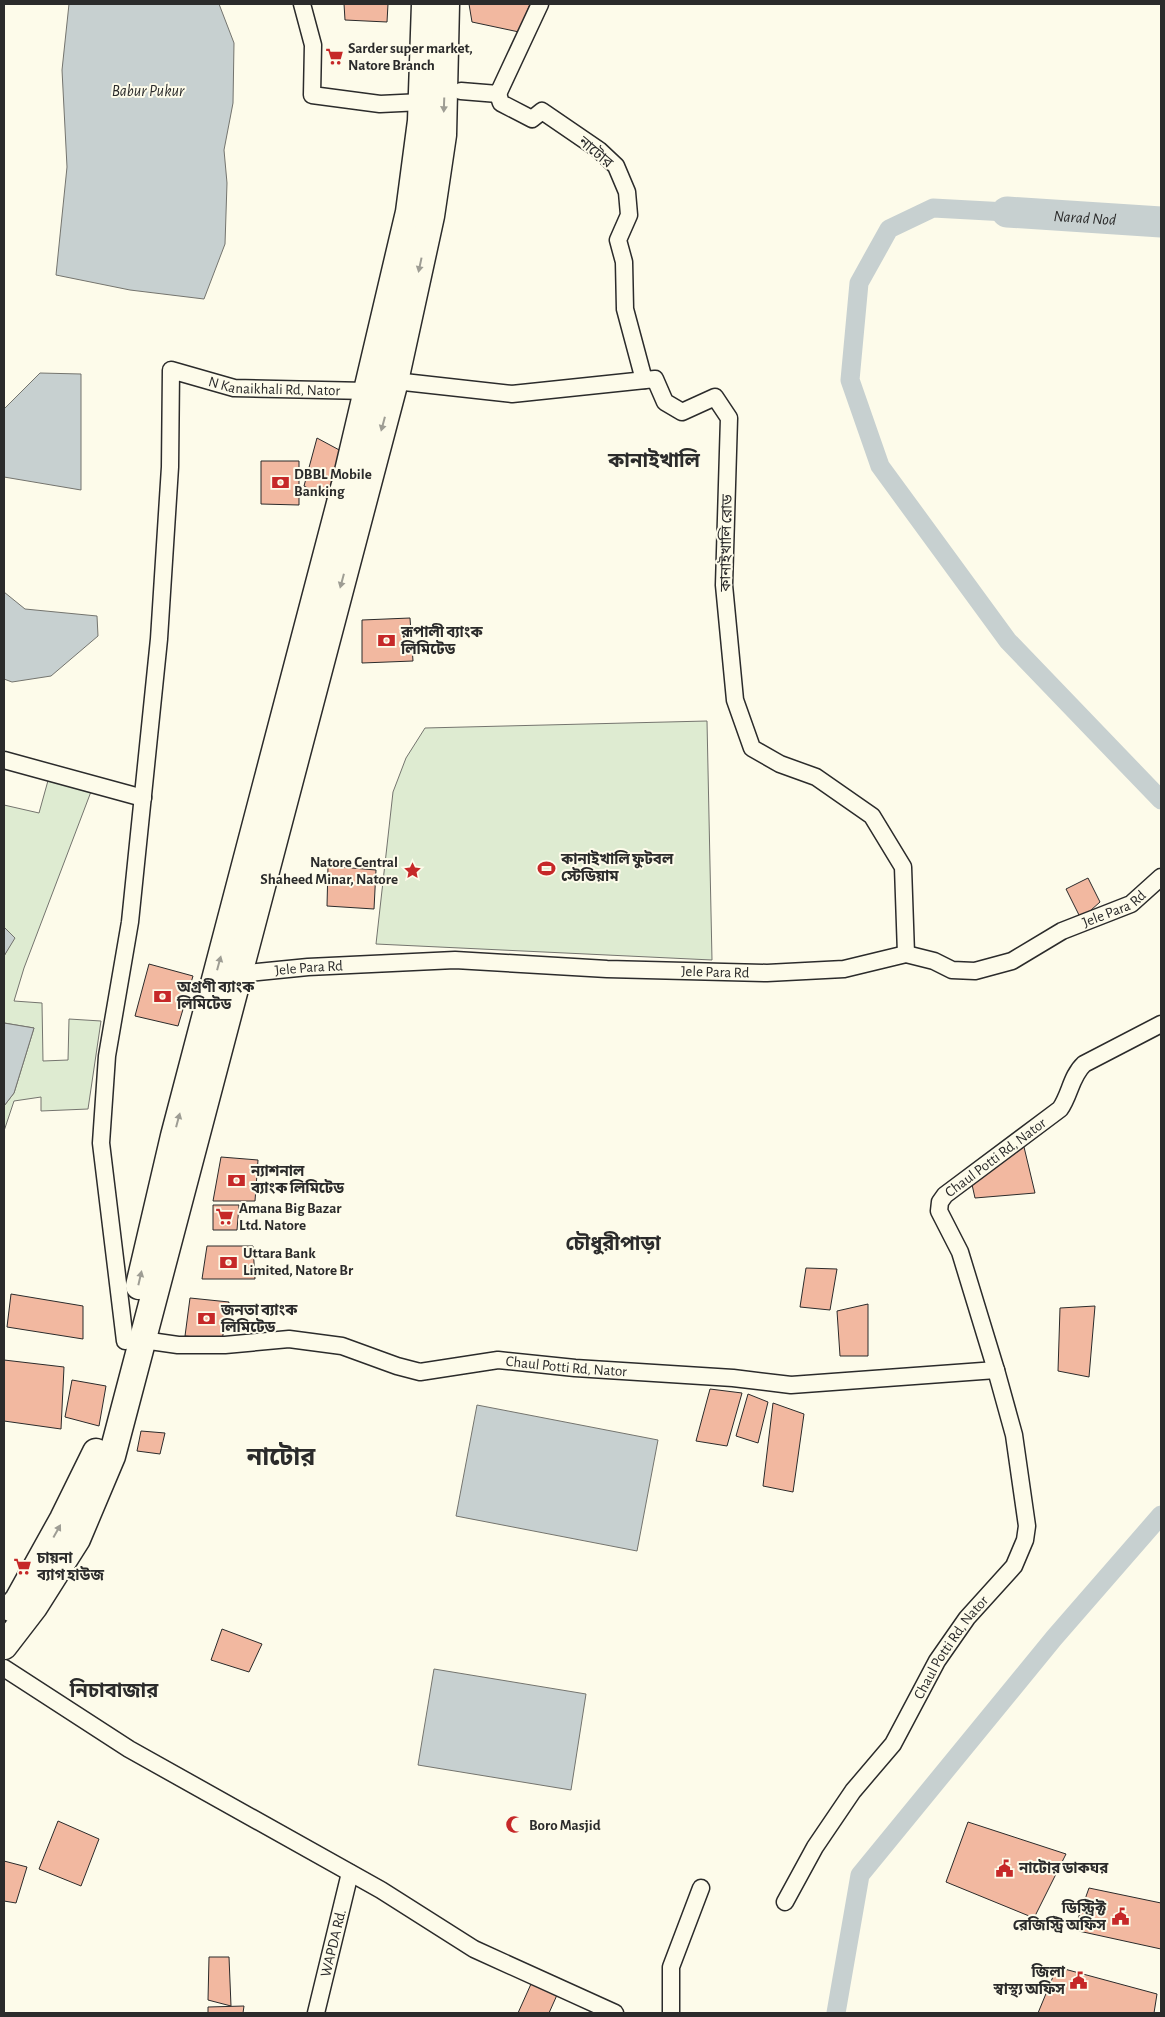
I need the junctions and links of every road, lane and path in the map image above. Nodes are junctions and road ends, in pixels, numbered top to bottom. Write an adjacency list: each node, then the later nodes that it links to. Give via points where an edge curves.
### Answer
1 (302, 4): 7 (street, via 313,45 312,95 380,104)
2 (424, 4): 7 (highway)
3 (446, 4): 9 (highway, one-way to 9, via 443,135 431,216)
4 (540, 4): 6 (street)
5 (460, 91): 6 (street)
6 (498, 94): 8 (street, নাটোর, via 501,103 532,120 542,111 599,150 616,166 627,192 629,215 618,240 624,262 625,310)
7 (422, 102): 10 (highway, via 409,212)
8 (644, 380): 9 (street, via 512,394); 14 (street, কানাইখালি রোড, via 655,379 665,402 682,412 714,397 729,418 724,585 735,700 752,748 780,764 816,778 872,816 903,867)
9 (395, 381): 15 (highway, one-way to 15)
10 (367, 391): 12 (street, N Kanaikhali Rd, Nator, via 234,388 171,370 167,528); 17 (highway, one-way to 10, via 174,1136)
11 (4, 760): 12 (street)
12 (143, 798): 17 (street, via 130,922 107,1056 101,1143)
13 (1161, 877): 14 (street, Jele Para Rd, via 1131,904 1062,931 1012,961 975,971 952,970 934,961)
14 (906, 954): 15 (street, Jele Para Rd, via 844,969 767,973 455,960)
15 (238, 974): 17 (highway)
16 (1161, 1024): 18 (street, Chaul Potti Rd, Nator, via 1084,1064 1077,1070 1068,1098 1060,1109 940,1202 939,1211 960,1252)
17 (131, 1352): 18 (street, Chaul Potti Rd, Nator, via 178,1345 298,1340 342,1346 420,1372 498,1360 791,1385); 19 (highway, via 96,1451 63,1519)
18 (996, 1370): 24 (street, Chaul Potti Rd, Nator, via 1015,1442 1025,1540 1014,1566 967,1618 937,1661 893,1744 853,1791 815,1847)
19 (15, 1604): 20 (highway)
20 (4, 1646)
21 (4, 1668): 22 (street, via 129,1749)
22 (350, 1873): 25 (street, WAPDA Rd.); 26 (street, via 474,1949)
23 (701, 1888): 27 (street, via 671,1967)
24 (785, 1902)
25 (316, 2013)
26 (615, 2013)
27 (671, 2013)

